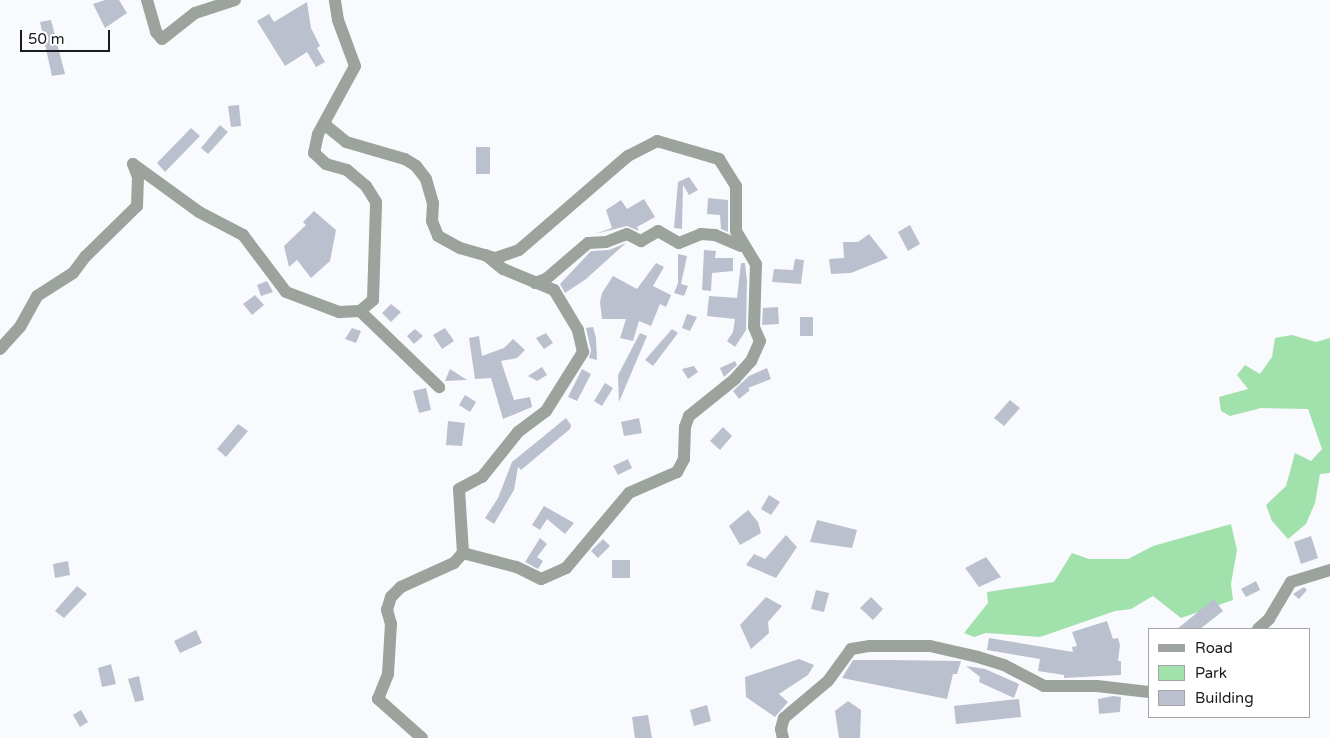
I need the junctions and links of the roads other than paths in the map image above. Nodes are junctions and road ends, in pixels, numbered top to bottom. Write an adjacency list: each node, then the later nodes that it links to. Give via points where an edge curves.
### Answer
1 (147, 0): 2 (street, via 156,32 162,39 195,13)
2 (235, 0)
3 (335, 0): 4 (street, via 338,20 355,66)
4 (324, 124): 6 (street, via 346,142 405,159 416,166 426,179 432,203 432,221 438,236 460,248); 8 (street, via 314,153 326,164 347,170 366,186 376,202 374,300)
5 (741, 246): 7 (street, via 715,235 701,234 679,243 658,231 641,240 627,234 606,242 588,243 546,279)
6 (486, 255): 7 (street, via 503,269); 11 (street, via 496,258 519,250 628,156 657,140 719,159 736,186 736,232 756,264 754,327 760,341 751,361 735,380 689,416 684,427 684,459 677,472 629,494 566,568 541,579 516,567)
7 (535, 283): 11 (street, via 554,290 578,330 583,352 546,411 518,432 482,477 459,489)
8 (360, 311): 9 (street, via 340,312 286,292 243,235 199,212 132,164 138,177 137,206 73,273 37,296 20,327); 10 (street)
9 (0, 349)
10 (439, 387)
11 (463, 553): 15 (street, via 454,564 401,587 391,597 387,610 391,624 388,674 378,699)
12 (1330, 570): 13 (street, via 1291,582 1270,619)
13 (1259, 628)
14 (1148, 692): 16 (street, via 1097,686 1044,686 1004,665 930,646 868,646 850,649 828,680 784,718)
15 (422, 738)
16 (783, 738)

